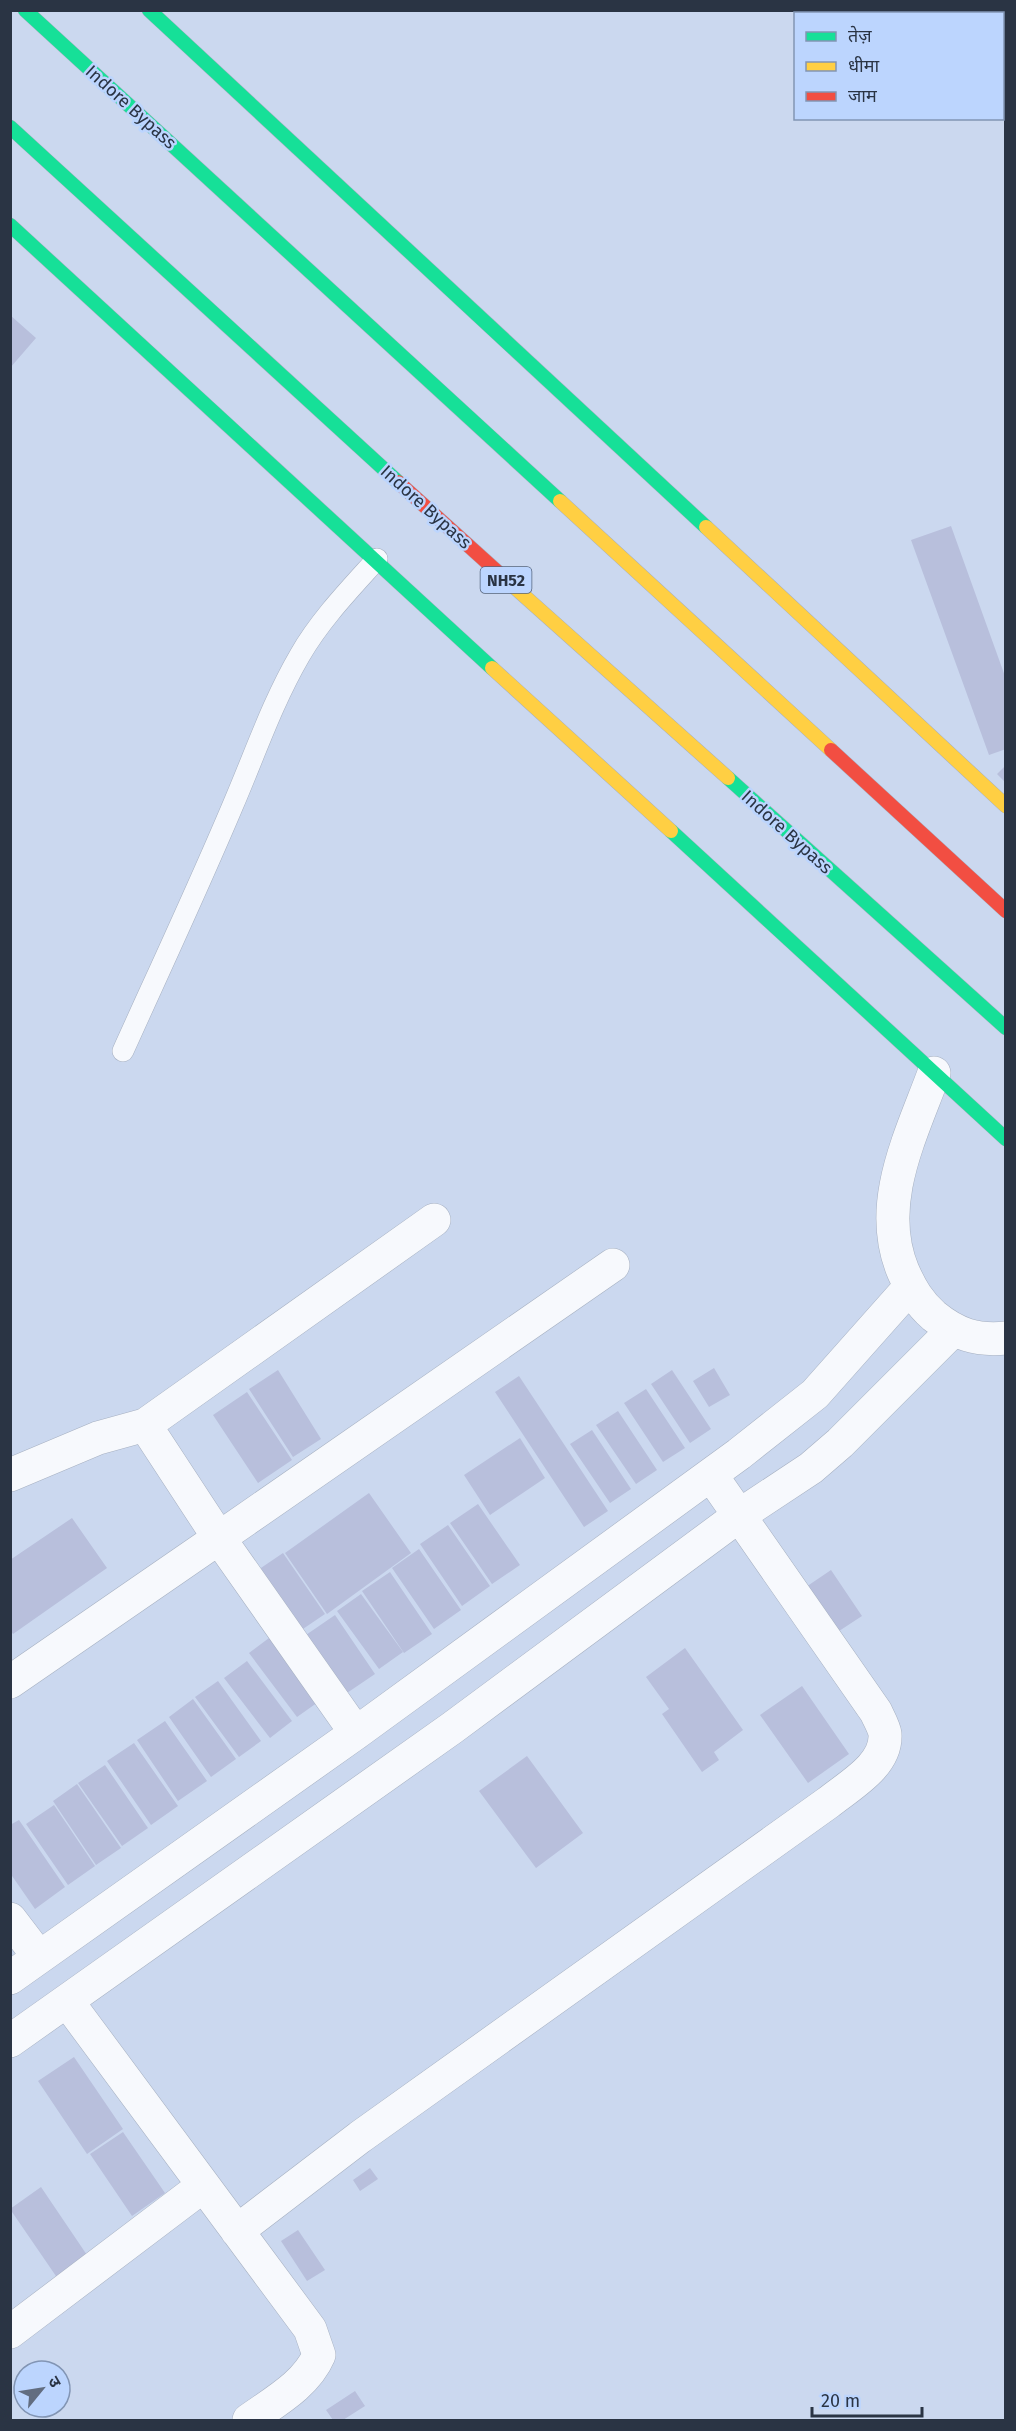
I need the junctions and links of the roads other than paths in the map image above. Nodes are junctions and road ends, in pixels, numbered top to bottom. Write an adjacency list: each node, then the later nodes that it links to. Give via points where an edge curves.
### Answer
1 (25, 10): 7 (main road, Indore Bypass)
2 (149, 10): 6 (main road)
3 (10, 127): 8 (main road, Indore Bypass / NH52)
4 (10, 225): 5 (main road)
5 (377, 559): 9 (lane, via 301,653 268,716 199,885); 10 (main road)
6 (1005, 806)
7 (1005, 911)
8 (1005, 1028)
9 (123, 1051)
10 (934, 1073): 11 (main road); 14 (street, via 897,1174 891,1216 898,1259)
11 (1005, 1139)
12 (434, 1220): 17 (street)
13 (613, 1265): 21 (street)
14 (910, 1287): 15 (street, via 921,1305); 19 (street, via 815,1394)
15 (952, 1331): 16 (street); 20 (street, via 826,1456)
16 (1005, 1338)
17 (145, 1425): 18 (street, via 98,1438); 21 (street)
18 (10, 1474)
19 (711, 1475): 20 (street); 23 (street)
20 (740, 1515): 27 (street, via 452,1728); 30 (street, via 876,1712 885,1733 883,1750 872,1767)
21 (219, 1538): 22 (street); 23 (street)
22 (10, 1682)
23 (356, 1733): 25 (street)
24 (10, 1919): 25 (street)
25 (39, 1957): 26 (street)
26 (10, 1978)
27 (67, 2001): 28 (street); 29 (street)
28 (10, 2042)
29 (203, 2186): 30 (street); 31 (street)
30 (237, 2231): 32 (street, via 310,2329 319,2355 312,2370 296,2386)
31 (10, 2332)
32 (249, 2421)

